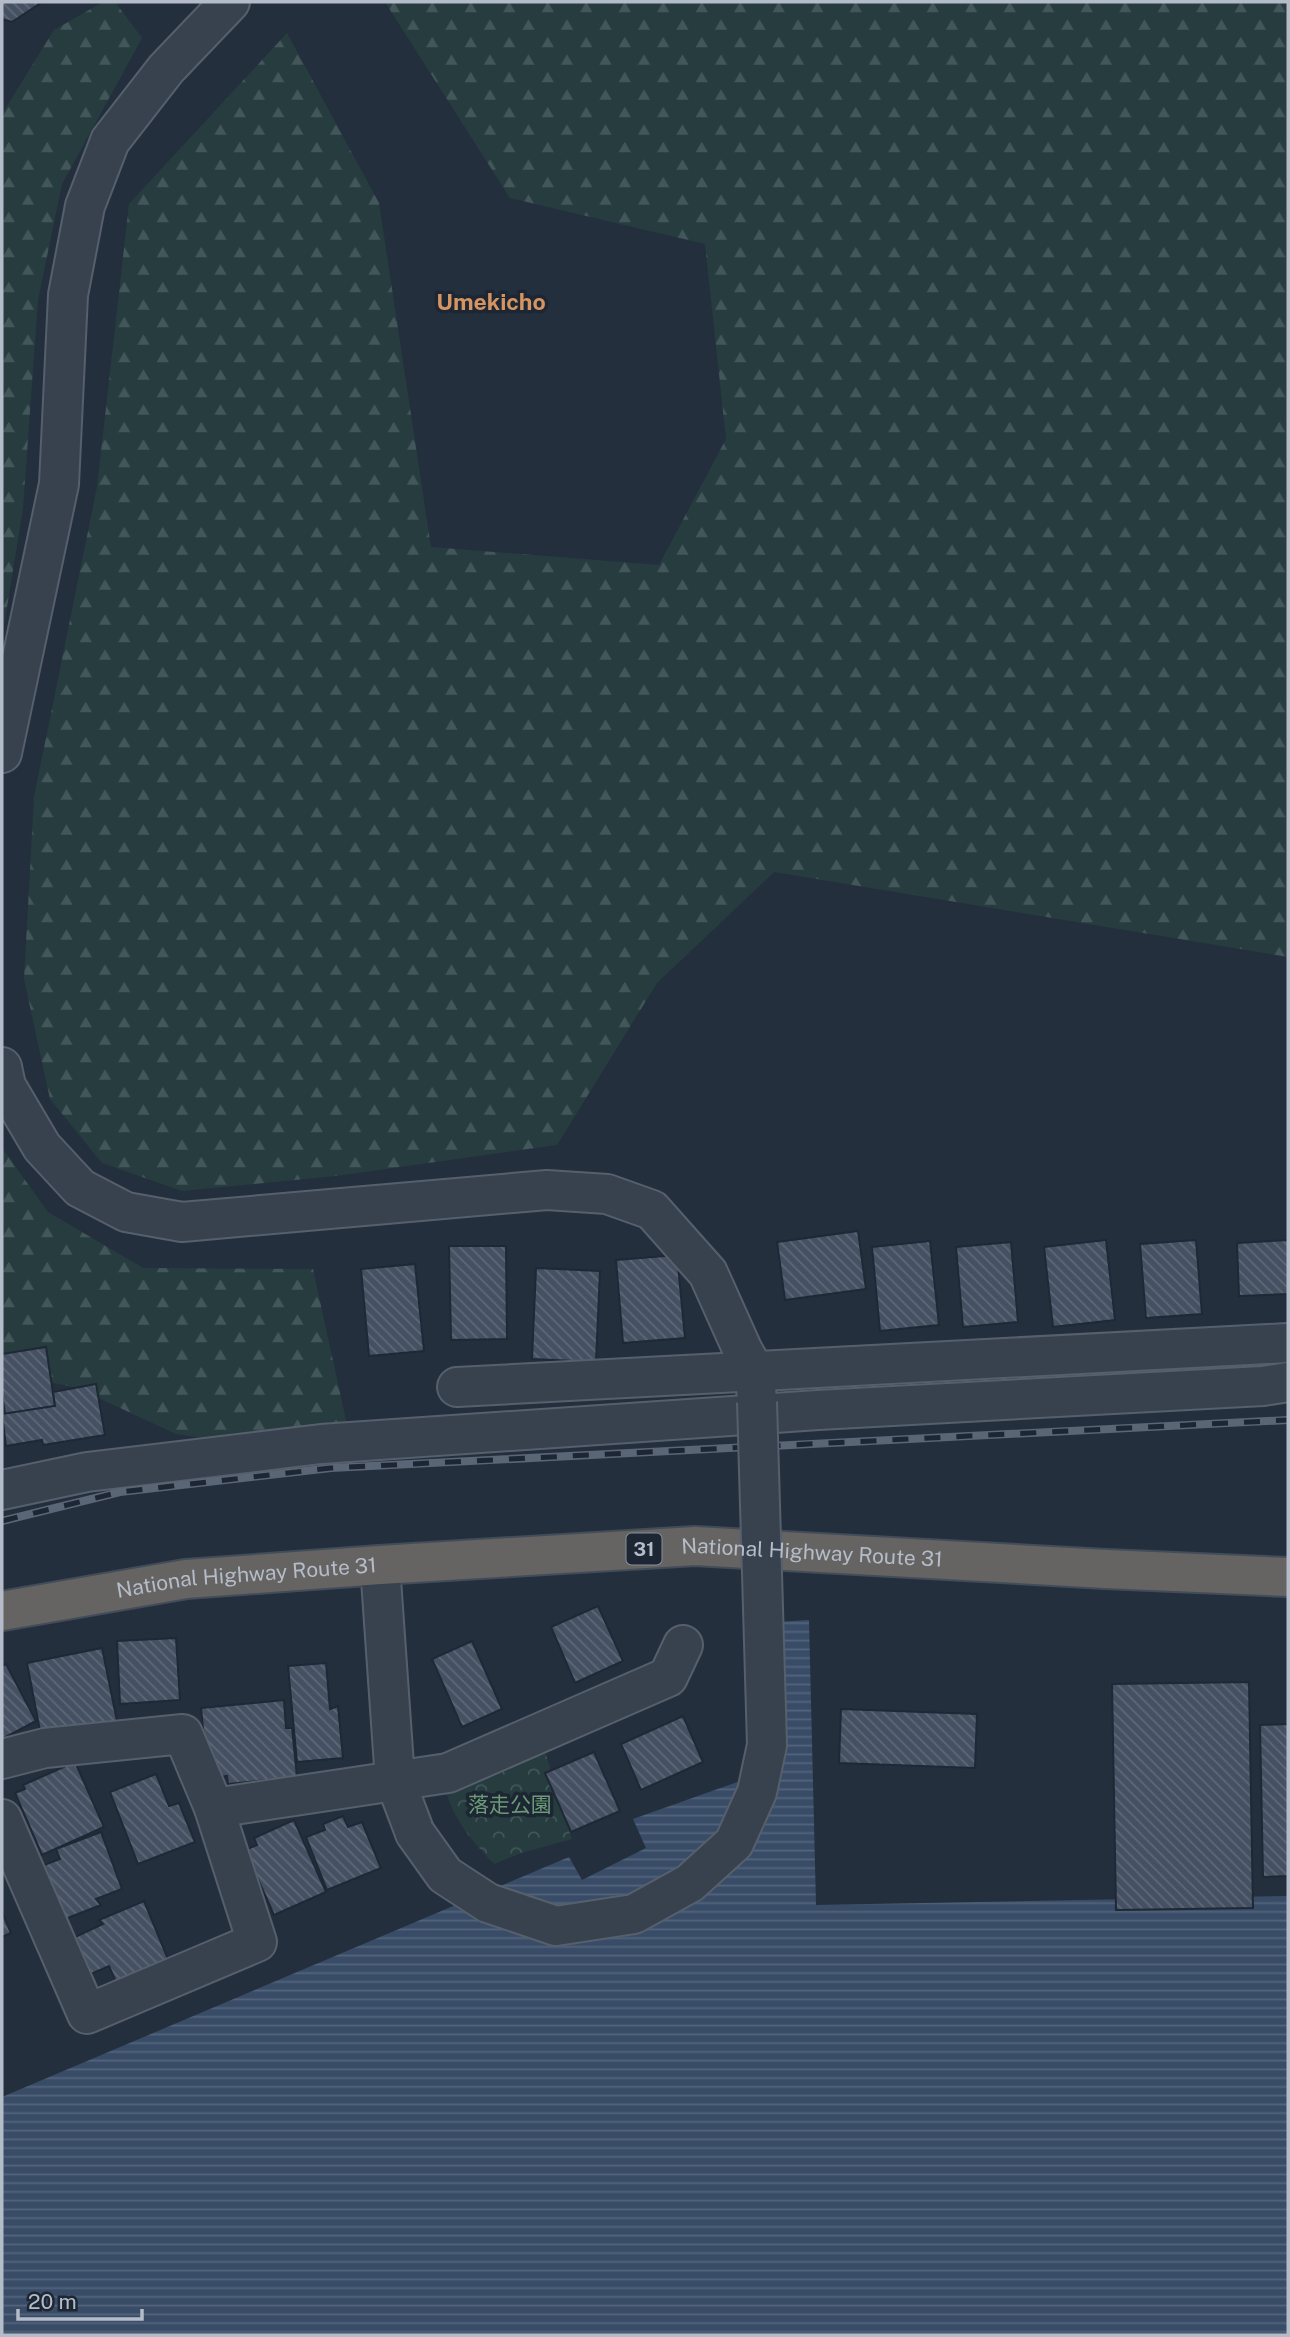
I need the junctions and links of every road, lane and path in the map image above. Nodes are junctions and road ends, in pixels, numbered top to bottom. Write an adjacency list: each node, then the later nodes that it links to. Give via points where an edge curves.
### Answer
1 (230, 2): 2 (street, via 166,69 110,141 85,206 68,295 59,484)
2 (2, 753)
3 (2, 1067): 7 (street, via 6,1086 42,1147 80,1188 126,1212 182,1222 547,1190 607,1194 652,1209 708,1273)
4 (1288, 1343): 7 (street)
5 (1288, 1382): 8 (street, via 330,1443 87,1472)
6 (457, 1387): 7 (street)
7 (756, 1387): 14 (street, bridge, via 767,1745 757,1792 734,1843 690,1883 634,1914 556,1926 488,1903 445,1875 415,1833)
8 (2, 1490)
9 (380, 1564): 10 (highway, National Highway Route 31 / 31, via 695,1546); 11 (highway, National Highway Route 31 / 31, via 186,1580); 14 (street)
10 (1288, 1577)
11 (2, 1611)
12 (683, 1645): 14 (street, via 668,1677 448,1773)
13 (2, 1759): 15 (street, via 45,1748 183,1734)
14 (395, 1780): 15 (street)
15 (214, 1808): 16 (street, via 257,1942 87,2014)
16 (2, 1819)

